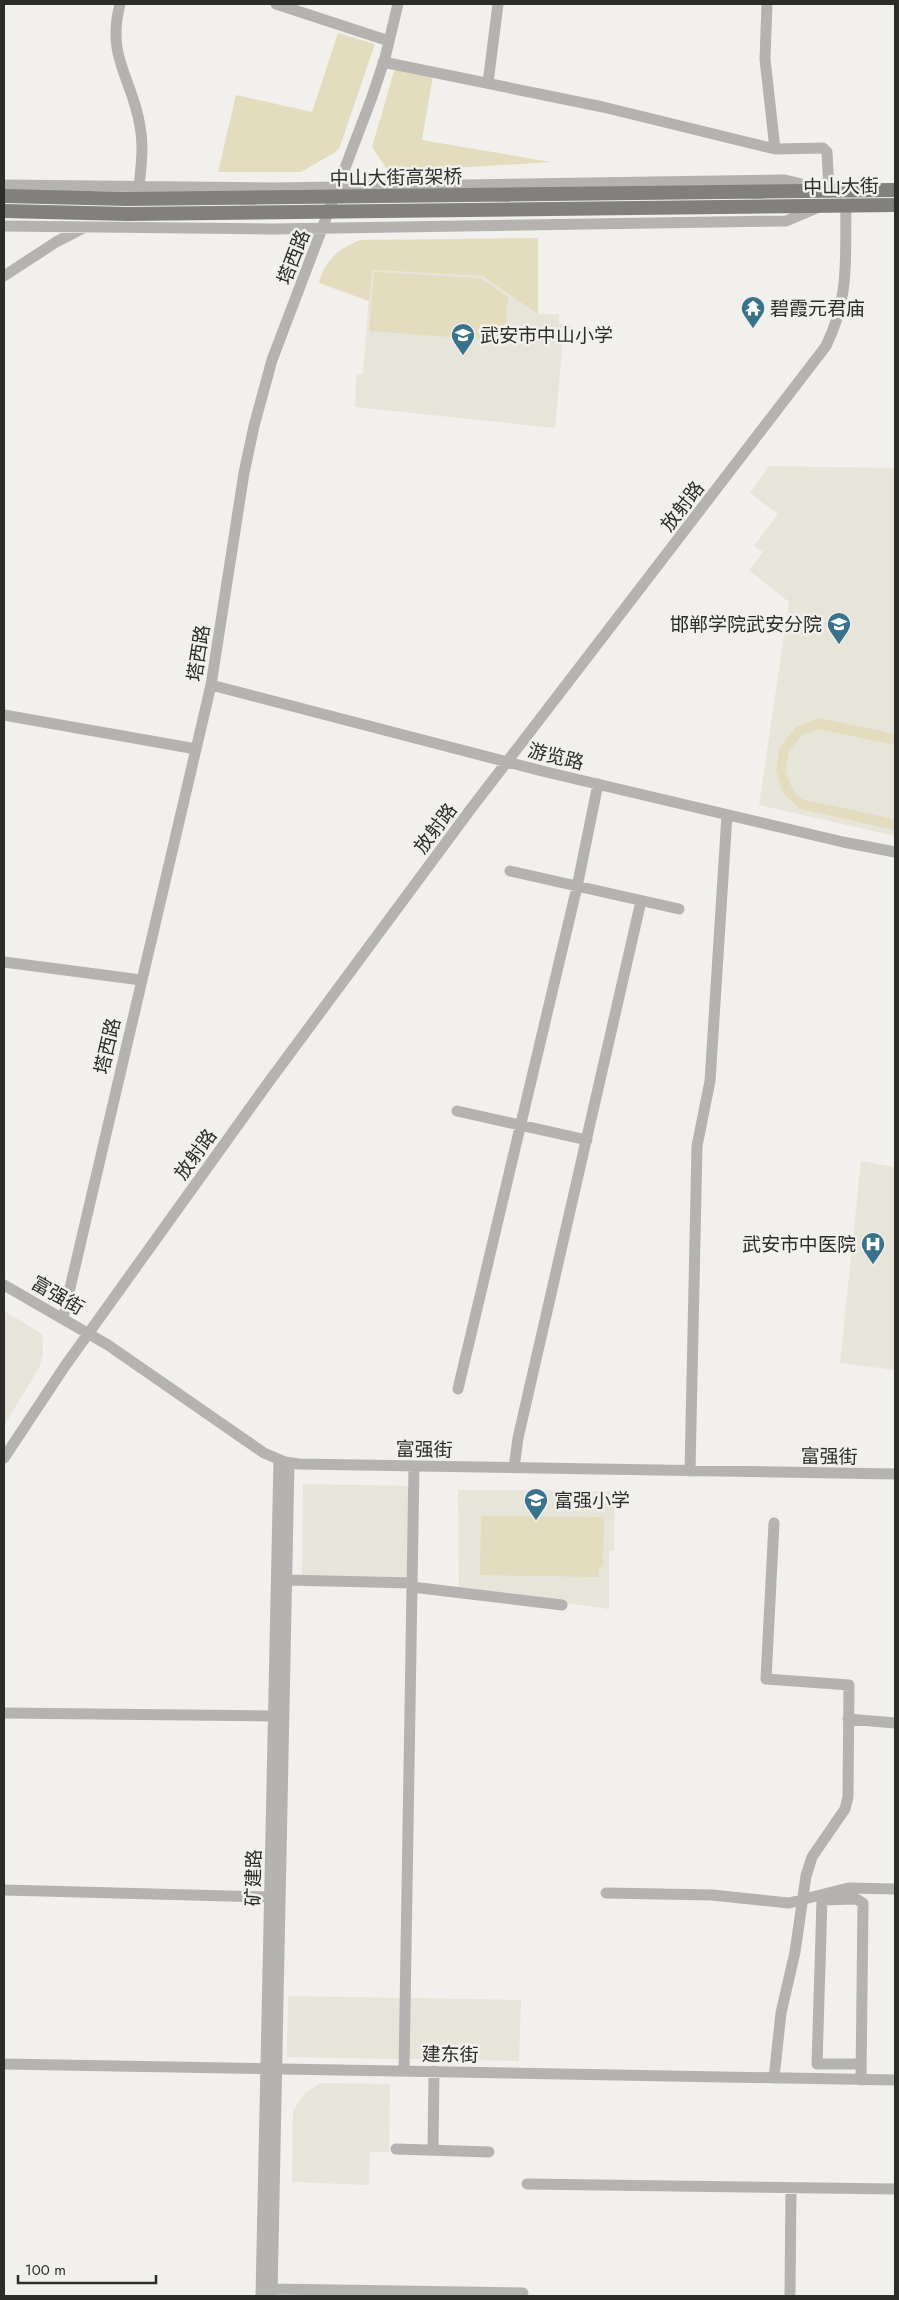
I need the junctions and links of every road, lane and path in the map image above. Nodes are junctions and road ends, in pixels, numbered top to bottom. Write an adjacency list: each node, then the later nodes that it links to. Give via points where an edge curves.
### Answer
1 (120, 4): 11 (street, via 115,39 140,125)
2 (276, 4): 6 (street)
3 (398, 4): 6 (street, 塔西路)
4 (498, 4): 8 (street)
5 (767, 4): 9 (street, via 765,59)
6 (389, 41): 7 (street, 塔西路)
7 (384, 62): 8 (street); 12 (street, 塔西路)
8 (488, 83): 9 (street)
9 (776, 149): 13 (street, via 826,149)
10 (4, 185): 11 (street)
11 (139, 187): 12 (street)
12 (338, 187): 13 (street, via 785,180); 24 (street, 塔西路)
13 (827, 190): 14 (main road, 中山大街); 15 (main road, 中山大街)
14 (895, 190)
15 (788, 191): 16 (main road, 中山大街高架桥, via 127,199)
16 (4, 196)
17 (895, 204): 19 (main road, 中山大街)
18 (823, 205): 19 (main road, 中山大街); 20 (main road, 中山大街); 24 (street, via 786,221)
19 (846, 205): 29 (street, 放射路, via 843,300 826,346)
20 (788, 206): 21 (main road, 中山大街高架桥, via 128,214)
21 (4, 211)
22 (4, 226): 23 (street)
23 (84, 228): 24 (street); 25 (street)
24 (322, 228): 26 (street, 塔西路, via 272,360 254,426)
25 (4, 276)
26 (211, 685): 28 (street, 塔西路); 29 (street, 游览路)
27 (4, 715): 28 (street)
28 (196, 749): 38 (street, 塔西路)
29 (507, 762): 30 (street, 游览路); 44 (street, 放射路, via 268,1083)
30 (598, 784): 31 (street, 游览路); 34 (street)
31 (727, 815): 32 (street, 游览路); 50 (street, via 710,1081 697,1146)
32 (895, 852)
33 (510, 871): 34 (street)
34 (577, 886): 35 (street); 40 (street)
35 (641, 901): 36 (street); 41 (street)
36 (679, 910)
37 (4, 962): 38 (street)
38 (141, 980): 43 (street, 塔西路)
39 (457, 1111): 40 (street)
40 (520, 1125): 41 (street); 45 (street)
41 (587, 1140): 49 (street, via 518,1438)
42 (4, 1285): 43 (street, 富强街)
43 (63, 1318): 44 (street, 富强街)
44 (88, 1333): 46 (street, 放射路); 47 (street, 富强街, via 246,1441)
45 (458, 1389)
46 (4, 1458)
47 (284, 1461): 48 (street, 富强街); 53 (street, 矿建路); 57 (street, 矿建路)
48 (414, 1466): 49 (street, 富强街); 54 (street)
49 (514, 1468): 50 (street, 富强街)
50 (690, 1471): 51 (street, 富强街)
51 (895, 1474)
52 (774, 1524): 58 (street, via 766,1679 849,1685)
53 (287, 1580): 54 (street); 67 (street, 矿建路)
54 (412, 1585): 55 (street); 68 (street)
55 (562, 1605)
56 (4, 1713): 57 (street)
57 (273, 1716): 63 (street, 矿建路)
58 (848, 1719): 59 (street); 64 (street, via 848,1797 845,1809 812,1857)
59 (895, 1723)
60 (895, 1889): 64 (street, via 848,1888)
61 (4, 1890): 63 (street)
62 (606, 1893): 64 (street, via 712,1895 780,1903)
63 (270, 1897): 67 (street, 矿建路)
64 (802, 1900): 70 (street, via 795,1952 781,2013)
65 (4, 2064): 67 (street, 建东街)
66 (861, 2064): 66 (street, via 863,1903 856,1899 822,1900 817,2064); 71 (street)
67 (271, 2068): 68 (street, 建东街); 79 (street, 矿建路); 81 (street, 矿建路)
68 (404, 2071): 69 (street, 建东街)
69 (434, 2071): 70 (street, 建东街); 74 (street)
70 (774, 2078): 71 (street, 建东街)
71 (861, 2080): 72 (street, 建东街)
72 (895, 2080)
73 (396, 2149): 74 (street)
74 (433, 2149): 75 (street)
75 (489, 2152)
76 (527, 2184): 77 (street)
77 (791, 2188): 78 (street); 82 (street)
78 (895, 2189)
79 (272, 2292): 80 (street)
80 (523, 2293)
81 (261, 2296)
82 (790, 2296)

